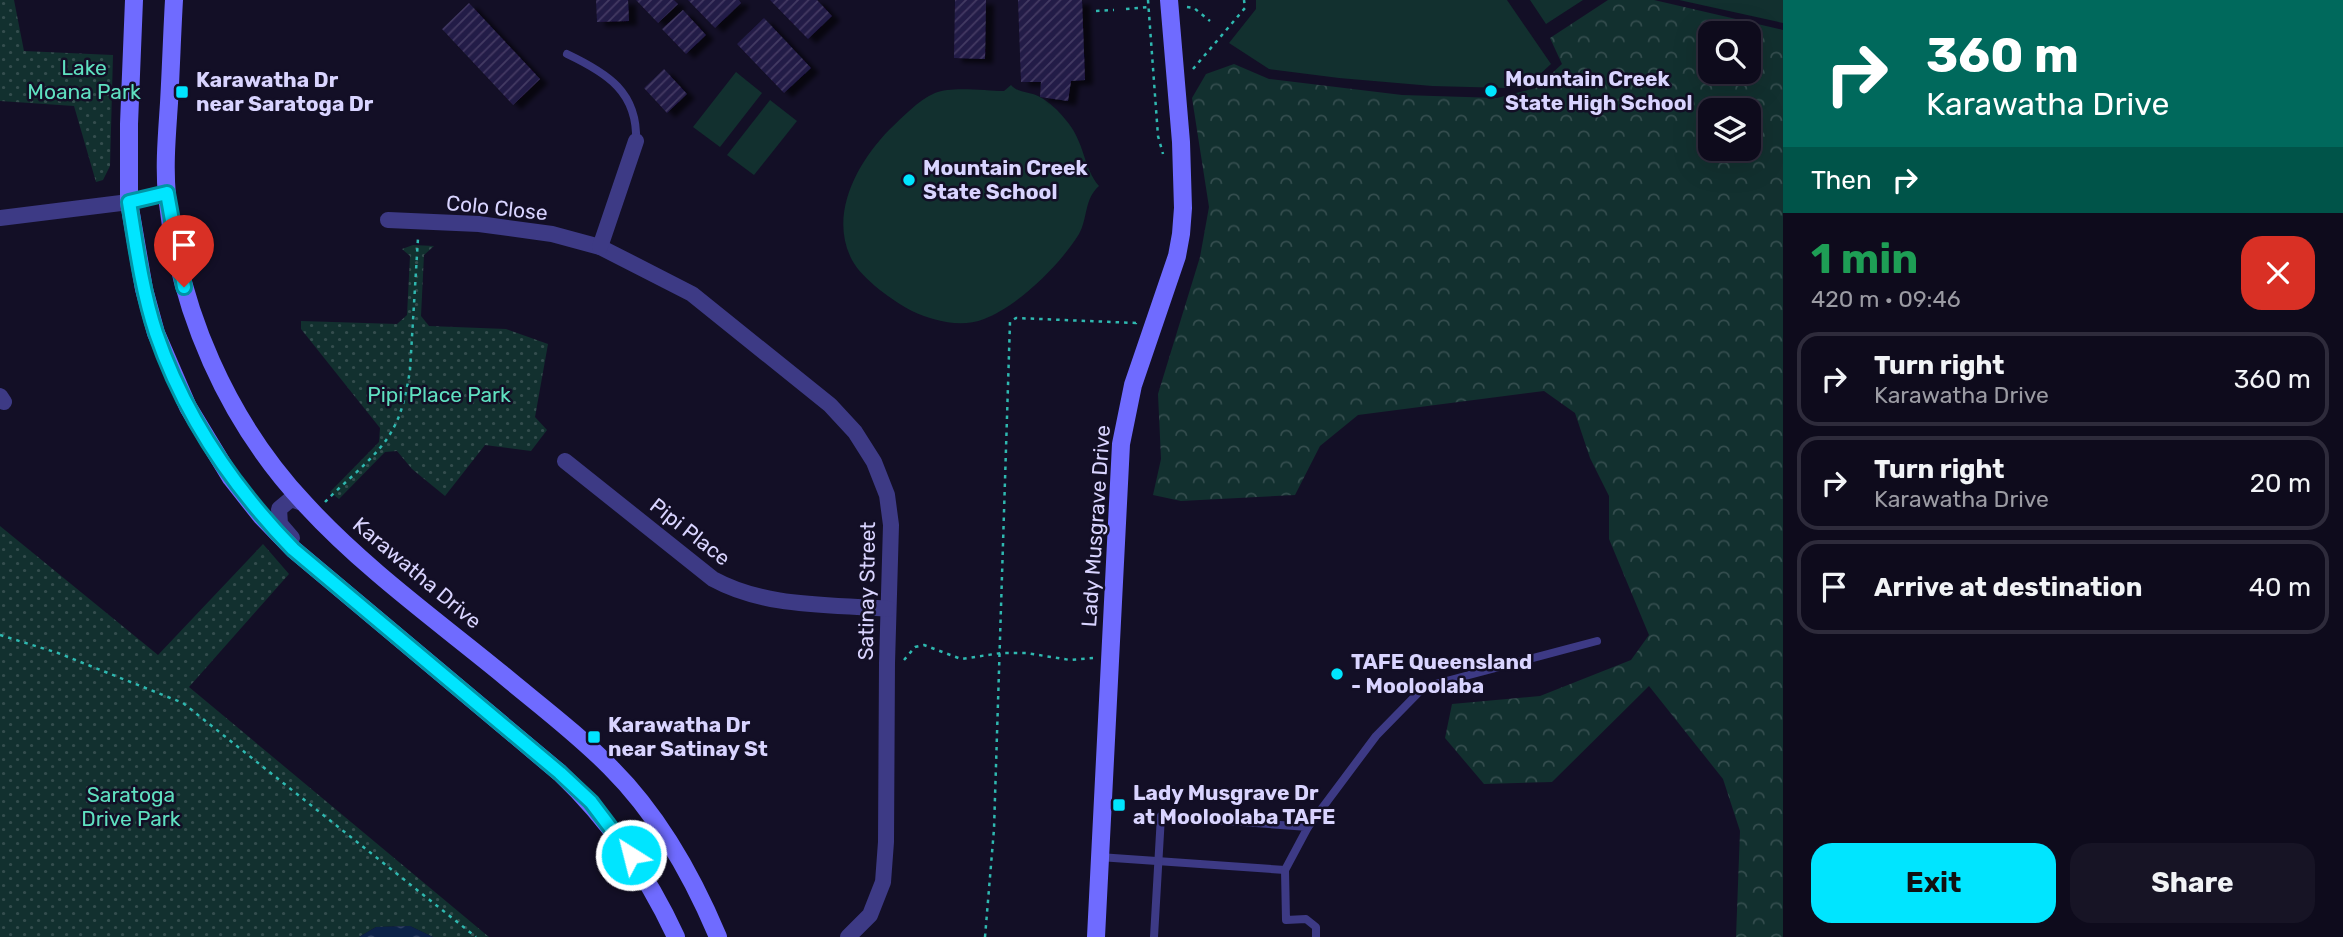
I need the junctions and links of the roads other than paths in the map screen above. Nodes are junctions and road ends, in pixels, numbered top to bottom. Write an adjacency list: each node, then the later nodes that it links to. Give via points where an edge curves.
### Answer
1 (134, 0): 7 (main road)
2 (174, 0): 6 (main road, Karawatha Drive)
3 (1168, 0): 17 (main road, Lady Musgrave Drive, via 1183,208 1177,256 1133,385 1122,444)
4 (567, 54): 5 (lane, via 615,82 632,111)
5 (636, 141): 10 (street)
6 (167, 193): 7 (street); 12 (main road, Karawatha Drive, via 197,329 227,394 258,445)
7 (129, 202): 8 (street); 13 (main road, via 156,333 188,407 231,478 261,516)
8 (0, 218)
9 (388, 220): 10 (street, Colo Close, via 479,224 540,232)
10 (600, 247): 14 (street, Satinay Street, via 692,294 830,405 855,432 887,495 891,525)
11 (565, 461): 14 (street, Pipi Place, via 733,590 760,598)
12 (313, 504): 13 (street, via 286,502 279,509 280,524); 21 (main road, Karawatha Drive, via 371,566 613,770 669,840)
13 (328, 579): 20 (main road, via 591,802 644,874)
14 (888, 609): 22 (street, Satinay Street, via 883,882 870,915)
15 (1597, 640): 16 (lane, via 1424,687 1376,736)
16 (1308, 827): 18 (lane, via 1161,816); 19 (lane)
17 (1099, 857): 18 (lane); 23 (main road, Lady Musgrave Drive)
18 (1157, 861): 19 (lane); 24 (lane)
19 (1284, 870): 25 (lane, via 1286,920 1306,919 1316,927)
20 (676, 937)
21 (718, 937)
22 (848, 937)
23 (1096, 937)
24 (1154, 937)
25 (1316, 937)

